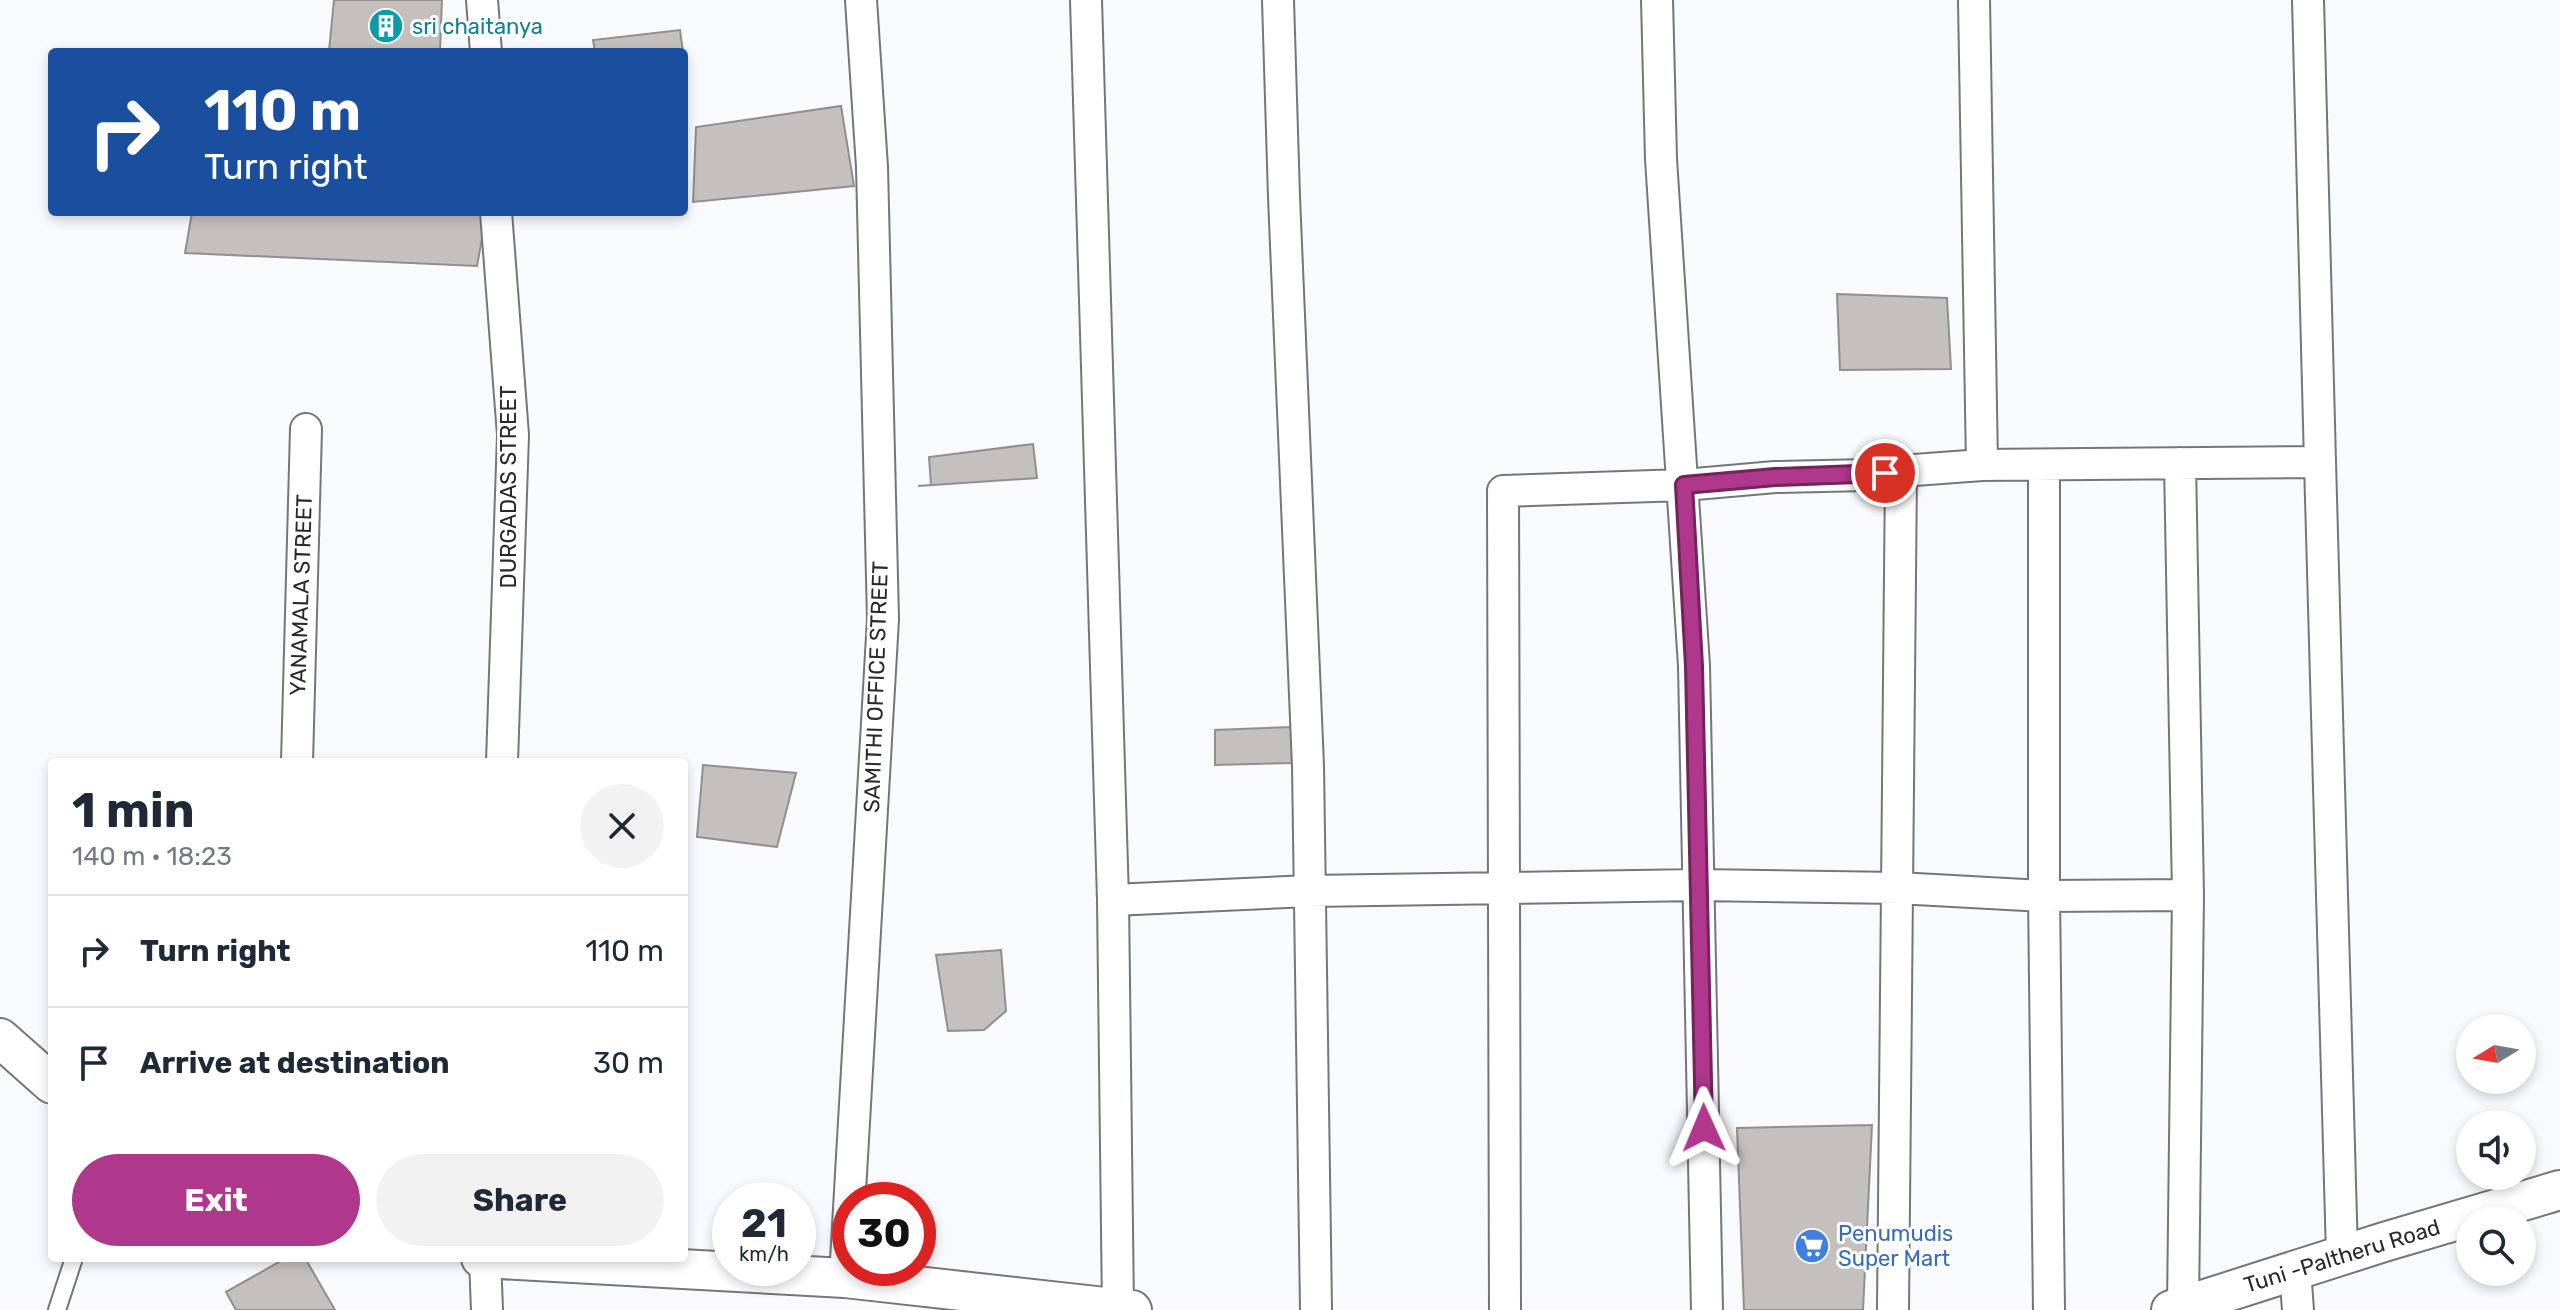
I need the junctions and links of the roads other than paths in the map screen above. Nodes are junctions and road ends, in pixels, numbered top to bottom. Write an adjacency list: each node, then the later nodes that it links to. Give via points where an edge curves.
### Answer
1 (482, 0): 8 (street)
2 (861, 0): 28 (street, SAMITHI OFFICE STREET, via 872,167 883,619)
3 (1086, 0): 25 (street)
4 (1278, 0): 22 (street)
5 (1657, 0): 16 (street, via 1661,159)
6 (1974, 0): 13 (street)
7 (2308, 0): 11 (street)
8 (486, 48)
9 (496, 216): 18 (street, DURGADAS STREET, via 513,435)
10 (306, 429): 17 (street, YANAMALA STREET)
11 (2320, 462): 12 (street); 30 (street)
12 (2180, 463): 14 (street); 23 (street)
13 (1982, 465): 14 (street); 15 (street)
14 (2044, 465): 24 (street)
15 (1901, 471): 16 (street); 21 (street)
16 (1684, 485): 19 (street); 20 (street, via 1503,491)
17 (297, 758)
18 (502, 758)
19 (1699, 885): 20 (street); 21 (street); 44 (street)
20 (1505, 888): 22 (street); 43 (street)
21 (1898, 888): 24 (street); 45 (street)
22 (1309, 891): 25 (street); 42 (street)
23 (2188, 895): 24 (street); 37 (street)
24 (2044, 896): 46 (street)
25 (1113, 900): 40 (street)
26 (0, 1038): 27 (street)
27 (48, 1080)
28 (851, 1182)
29 (2560, 1190): 30 (street, Tuni -Paltheru Road)
30 (2342, 1255): 34 (street, Tuni -Paltheru Road)
31 (73, 1262): 38 (lane)
32 (484, 1262): 39 (street)
33 (556, 1262): 35 (street)
34 (2295, 1270): 37 (street, Tuni -Paltheru Road); 47 (street)
35 (832, 1277)
36 (913, 1286): 40 (street)
37 (2177, 1308)
38 (57, 1310)
39 (487, 1310)
40 (1118, 1310): 41 (street)
41 (1132, 1310)
42 (1316, 1310)
43 (1505, 1310)
44 (1707, 1310)
45 (1893, 1310)
46 (2049, 1310)
47 (2298, 1310)

